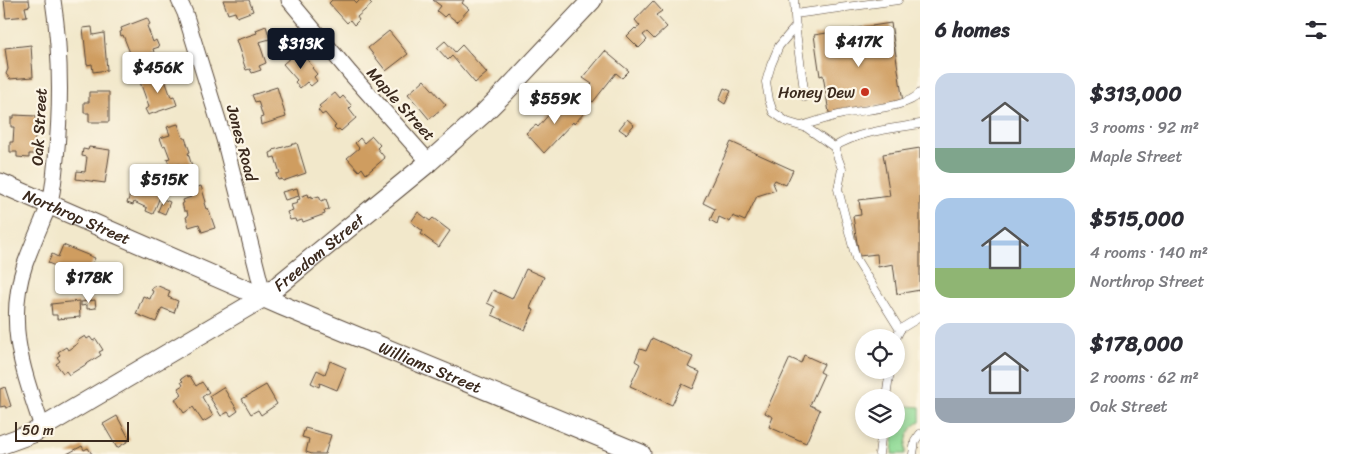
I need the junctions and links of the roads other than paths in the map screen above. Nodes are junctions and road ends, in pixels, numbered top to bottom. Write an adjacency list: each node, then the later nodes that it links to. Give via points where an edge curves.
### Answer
1 (53, 0): 18 (street, Oak Street, via 60,124)
2 (179, 0): 19 (street, Jones Road, via 224,139)
3 (289, 0): 16 (street, Maple Street)
4 (592, 0): 16 (street, Freedom Street, via 483,114)
5 (794, 0): 9 (lane)
6 (830, 0): 8 (lane)
7 (898, 0): 8 (lane)
8 (831, 9): 9 (lane)
9 (795, 14): 10 (lane)
10 (796, 26): 12 (lane); 14 (lane, via 780,46 766,82 773,112 787,122)
11 (920, 93): 14 (lane, via 903,104 844,114)
12 (805, 97)
13 (920, 124): 15 (lane, via 846,139)
14 (802, 126): 15 (lane)
15 (834, 147): 21 (lane, via 842,169 838,189 856,258)
16 (428, 162): 19 (street, Freedom Street)
17 (0, 183): 18 (street, Northrop Street)
18 (50, 204): 19 (street, Northrop Street); 23 (street, Oak Street, via 24,266 16,316 21,360)
19 (264, 297): 23 (street, Freedom Street); 27 (street, Williams Street)
20 (920, 317): 22 (lane)
21 (899, 329)
22 (901, 329)
23 (42, 427): 26 (street, Freedom Street)
24 (920, 434): 29 (lane)
25 (881, 439): 28 (lane)
26 (0, 445)
27 (641, 454)
28 (879, 454)
29 (913, 454)

